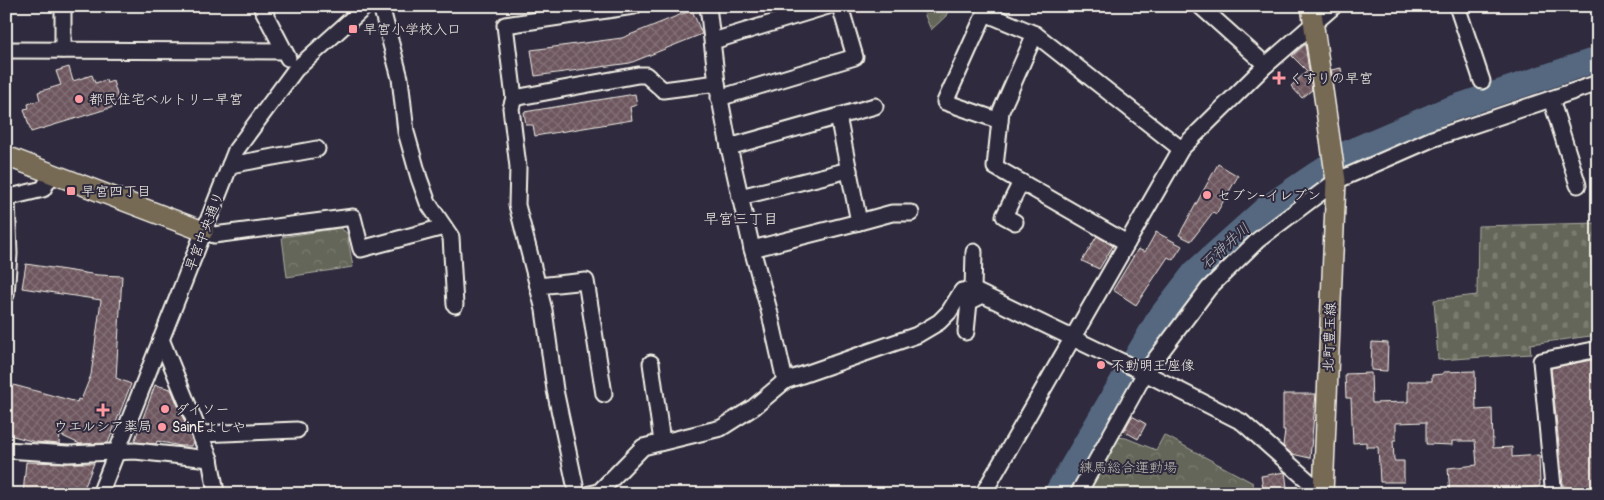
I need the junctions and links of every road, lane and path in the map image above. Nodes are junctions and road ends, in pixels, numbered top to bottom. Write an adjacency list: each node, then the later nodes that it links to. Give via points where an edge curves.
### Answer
1 (63, 6): 18 (street)
2 (261, 6): 19 (street)
3 (366, 6): 21 (street, 早宮中央通り)
4 (382, 6): 45 (street, via 400,78 406,132 428,203)
5 (634, 6): 13 (street)
6 (708, 6): 16 (street)
7 (828, 6): 16 (street)
8 (840, 6): 24 (street, via 855,56)
9 (1200, 6): 20 (street)
10 (1311, 6): 14 (main road)
11 (1334, 6): 14 (street)
12 (1457, 6): 22 (street)
13 (560, 12): 25 (street, via 506,25)
14 (1314, 26): 20 (street); 37 (main road, 北町豊玉線)
15 (1035, 34): 29 (street); 29 (street, via 985,13 945,102); 32 (street)
16 (713, 41): 24 (street)
17 (6, 50): 18 (street)
18 (63, 50): 19 (street)
19 (284, 51): 21 (street)
20 (1266, 65): 32 (street)
21 (295, 70): 34 (street, 早宮中央通り, via 238,145)
22 (1482, 81)
23 (1598, 83): 26 (street)
24 (718, 90): 25 (street, via 663,90 646,75 638,75); 30 (street)
25 (514, 98): 50 (street, via 511,108 518,167 517,205)
26 (1551, 99): 37 (street, via 1432,139); 39 (street)
27 (875, 106): 28 (street)
28 (838, 116): 30 (street); 35 (street)
29 (1000, 120): 38 (street, via 995,167)
30 (729, 147): 40 (street)
31 (317, 148): 34 (street)
32 (1181, 149): 47 (street)
33 (6, 156): 36 (main road)
34 (230, 165): 46 (street, 早宮中央通り)
35 (848, 170): 40 (street); 43 (street)
36 (52, 174): 41 (street, via 43,189); 46 (main road)
37 (1336, 181): 59 (street, via 1258,240 1209,288); 74 (main road, 北町豊玉線)
38 (1021, 182): 44 (street, via 1004,216); 47 (street)
39 (1578, 185)
40 (740, 197): 48 (street)
41 (7, 198): 52 (street, via 9,254)
42 (911, 213): 43 (street, via 892,212)
43 (859, 222): 48 (street)
44 (1016, 222)
45 (444, 226): 46 (street, via 361,249 353,217 214,235); 53 (street, via 451,237)
46 (203, 231): 55 (street, 早宮中央通り)
47 (1127, 243): 56 (street)
48 (752, 249): 60 (street)
49 (974, 252): 51 (street)
50 (538, 286): 61 (street, via 586,280); 70 (street, via 555,390)
51 (978, 292): 54 (street, via 969,302); 56 (street); 60 (street, via 962,291 939,322 917,335)
52 (6, 295)
53 (455, 304)
54 (966, 332)
55 (162, 338): 63 (street); 66 (street, 早宮中央通り)
56 (1072, 338): 59 (street); 72 (street)
57 (1598, 349): 75 (street, via 1541,361)
58 (651, 363): 64 (street)
59 (1142, 372): 73 (street); 74 (street, via 1242,422)
60 (785, 381): 64 (street, via 754,407 721,428)
61 (604, 394)
62 (297, 430): 63 (street)
63 (200, 434): 67 (street)
64 (662, 442): 71 (street, via 643,447 600,492)
65 (6, 450): 66 (street, via 68,454)
66 (116, 452): 67 (street, via 166,453); 69 (street, 早宮中央通り)
67 (210, 459): 68 (street)
68 (219, 493)
69 (100, 494)
70 (578, 494)
71 (590, 494)
72 (983, 494)
73 (1078, 494)
74 (1323, 494)
75 (1555, 494)

